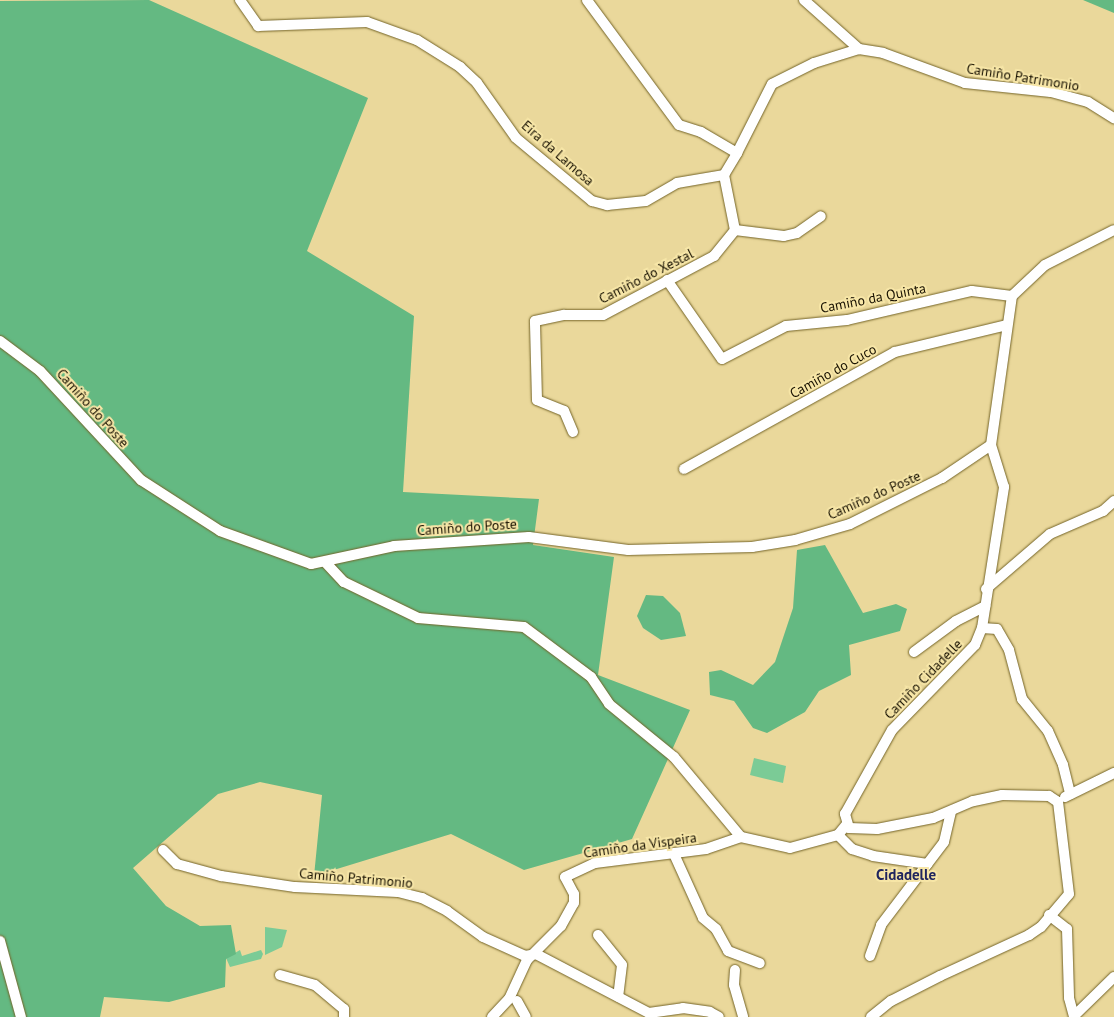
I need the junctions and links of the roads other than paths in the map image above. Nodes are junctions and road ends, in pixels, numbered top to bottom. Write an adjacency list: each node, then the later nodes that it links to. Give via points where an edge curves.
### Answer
1 (240, 0): 7 (street, Eira da Lamosa, via 258,26 367,22 417,40 460,67 477,83 516,138 592,201 608,205 646,201 676,183)
2 (587, 0): 6 (street, via 679,125 701,132)
3 (804, 0): 4 (street)
4 (859, 49): 5 (street, Camiño Patrimonio, via 891,56 965,83 1051,92 1088,102); 6 (street, Camiño Patrimonio, via 814,63 772,84)
5 (1114, 118)
6 (737, 153): 7 (street)
7 (724, 175): 9 (street)
8 (821, 216): 9 (street, via 797,233 784,236)
9 (735, 230): 11 (street, Camiño do Xestal, via 714,256)
10 (1114, 230): 12 (street, via 1045,265)
11 (667, 280): 12 (street, Camiño da Quinta, via 722,359 786,326 847,320 972,291); 15 (street, Camiño do Xestal, via 603,315 535,321 537,400 564,411)
12 (1012, 296): 13 (street, Camiño Cidadelle)
13 (1007, 325): 16 (street, Camiño Cidadelle); 17 (street, Camiño do Cuco, via 895,352)
14 (0, 341): 19 (street, Camiño do Poste, via 40,371 141,480 220,531 311,564)
15 (573, 432)
16 (991, 445): 19 (street, Camiño do Poste, via 942,478 850,524 796,540 752,547 628,550 529,537 394,546); 20 (street, Camiño Cidadelle, via 1004,487)
17 (684, 469)
18 (1114, 501): 20 (street, via 1103,511 1050,534)
19 (326, 563): 30 (street, via 344,582 418,618 524,626 591,677 609,704 674,757)
20 (986, 589): 21 (street, Camiño Cidadelle)
21 (985, 606): 22 (street, Camiño Cidadelle); 23 (street)
22 (982, 628): 25 (street, via 997,629 1009,650 1022,699 1048,731 1063,765); 28 (street, Camiño Cidadelle, via 975,645 892,730 845,814)
23 (914, 652)
24 (1114, 773): 25 (street)
25 (1070, 794): 26 (street)
26 (1058, 802): 27 (street, via 1049,796 1017,793 973,801); 34 (street, via 1069,894)
27 (951, 812): 28 (street, via 877,829 854,831); 33 (street, via 944,842)
28 (846, 825): 29 (street)
29 (838, 836): 30 (street, via 790,848); 33 (street, via 852,849 873,856)
30 (741, 838): 32 (street, Camiño da Vispeira, via 728,844)
31 (163, 850): 37 (street, Camiño Patrimonio, via 177,864 221,876 295,887 398,892 422,898 447,911 483,937 525,956)
32 (674, 854): 37 (street, Camiño da Vispeira, via 596,862 565,877 574,894 574,903 561,926); 39 (street, via 704,918 716,929 728,951)
33 (927, 864): 38 (street, via 881,925)
34 (1048, 915): 45 (street, via 1067,928 1069,998); 52 (street, via 1041,927 1029,935 891,1001)
35 (598, 935): 43 (street, via 622,965)
36 (0, 941): 46 (street)
37 (536, 954): 43 (street, Camiño Patrimonio); 48 (street, Camiño da Vispeira, via 527,960 509,999)
38 (870, 956)
39 (760, 963)
40 (735, 970): 51 (street, via 734,985)
41 (280, 976): 47 (street, via 315,985 344,1009)
42 (1114, 977): 45 (street)
43 (618, 997): 50 (street, Camiño Patrimonio, via 649,1013 683,1008 710,1012)
44 (517, 1002): 49 (street)
45 (1074, 1016)
46 (21, 1017)
47 (344, 1017)
48 (492, 1017)
49 (526, 1017)
50 (719, 1017)
51 (743, 1017)
52 (870, 1017)

